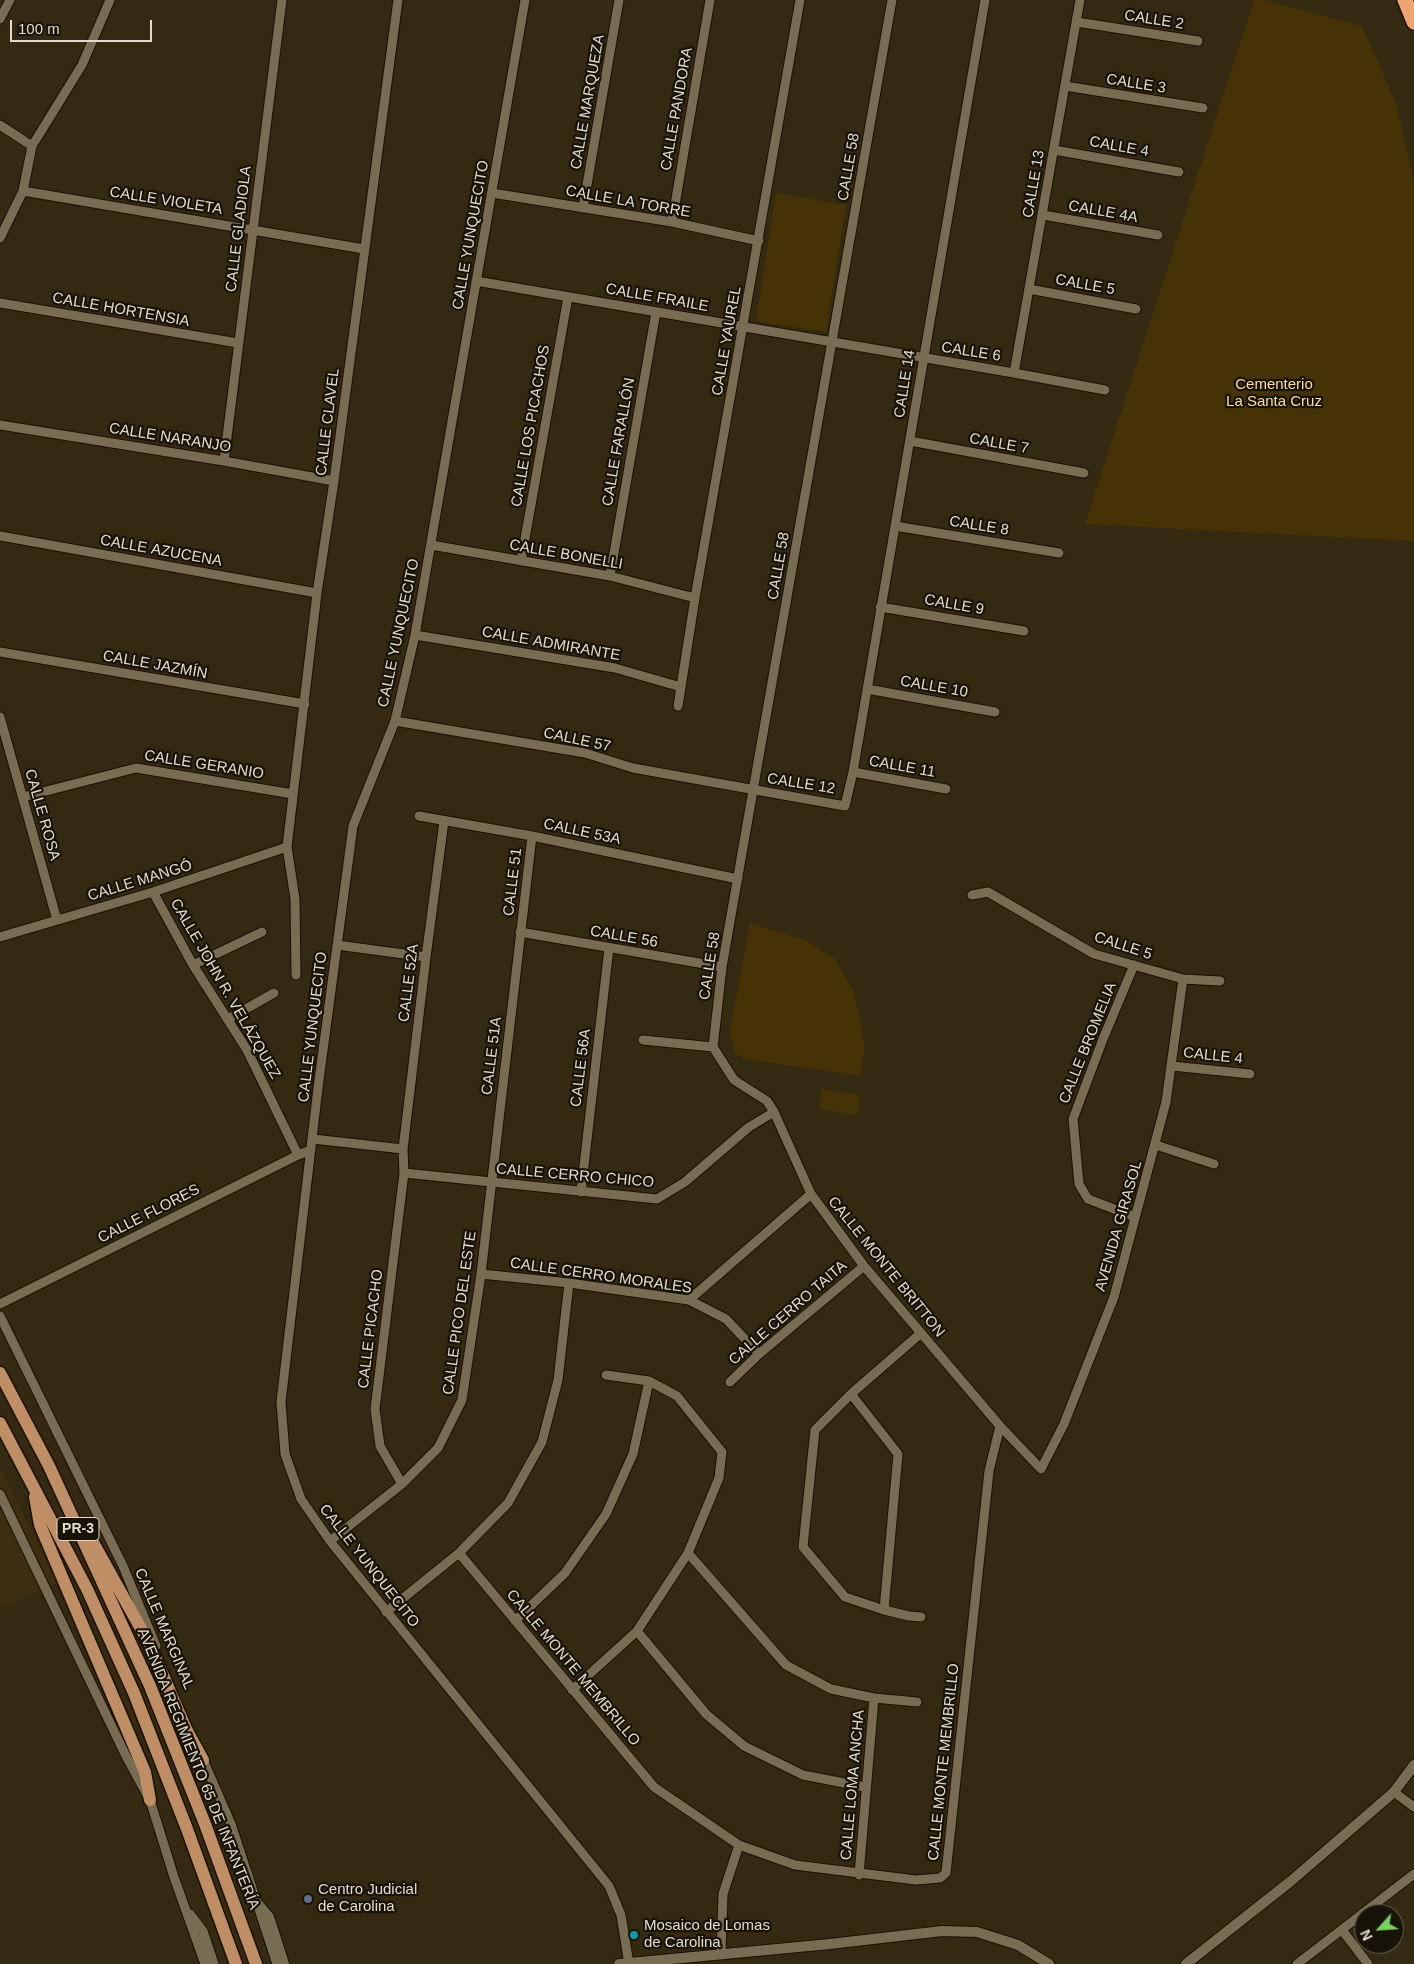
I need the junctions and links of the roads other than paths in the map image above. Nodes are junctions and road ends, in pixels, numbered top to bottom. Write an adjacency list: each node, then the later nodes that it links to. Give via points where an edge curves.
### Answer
1 (10, 0): 13 (street)
2 (110, 0): 20 (street, via 82,65)
3 (282, 0): 28 (street, CALLE GLADIOLA)
4 (398, 0): 32 (street, CALLE CLAVEL)
5 (525, 0): 24 (street, CALLE YUNQUECITO)
6 (619, 0): 25 (street, CALLE MARQUEZA)
7 (710, 0): 27 (street, CALLE PANDORA)
8 (800, 0): 31 (street, CALLE YAUREL)
9 (892, 0): 40 (street, CALLE 58)
10 (986, 0): 42 (street, CALLE 14)
11 (1080, 0): 14 (street, CALLE 13)
12 (1405, 0): 15 (highway)
13 (0, 19)
14 (1077, 22): 16 (street, CALLE 2); 17 (street, CALLE 13)
15 (1414, 22)
16 (1198, 41)
17 (1065, 86): 18 (street, CALLE 3); 21 (street, CALLE 13)
18 (1203, 108)
19 (0, 125): 20 (street)
20 (32, 146): 23 (street)
21 (1054, 150): 22 (street, CALLE 4); 26 (street, CALLE 13)
22 (1179, 172)
23 (23, 191): 28 (street, CALLE VIOLETA); 30 (street)
24 (492, 193): 25 (street, CALLE LA TORRE); 33 (street, CALLE YUNQUECITO)
25 (583, 208): 27 (street, CALLE LA TORRE)
26 (1042, 215): 29 (street, CALLE 4A); 34 (street, CALLE 13)
27 (672, 222): 31 (street, CALLE LA TORRE)
28 (253, 230): 32 (street, CALLE VIOLETA); 41 (street, CALLE GLADIOLA)
29 (1158, 235)
30 (0, 238)
31 (759, 241): 39 (street, CALLE YAUREL)
32 (364, 249): 49 (street, CALLE CLAVEL)
33 (476, 281): 35 (street, CALLE FRAILE); 52 (street, CALLE YUNQUECITO)
34 (1029, 289): 37 (street, CALLE 5); 43 (street, CALLE 13)
35 (568, 297): 38 (street, CALLE FRAILE); 54 (street, CALLE LOS PICACHOS)
36 (0, 303): 41 (street, CALLE HORTENSIA)
37 (1136, 308)
38 (656, 312): 39 (street, CALLE FRAILE); 55 (street, CALLE FARALLÓN)
39 (744, 327): 40 (street, CALLE FRAILE); 57 (street, CALLE YAUREL)
40 (832, 342): 42 (street, CALLE 6); 71 (street, CALLE 58)
41 (238, 343): 47 (street, CALLE GLADIOLA)
42 (923, 358): 43 (street, CALLE 6); 46 (street, CALLE 14)
43 (1014, 373): 44 (street, CALLE 6)
44 (1105, 390)
45 (0, 425): 47 (street, CALLE NARANJO)
46 (910, 442): 48 (street, CALLE 7); 50 (street, CALLE 14)
47 (224, 461): 49 (street, CALLE NARANJO)
48 (1084, 473)
49 (334, 481): 56 (street, CALLE CLAVEL)
50 (895, 526): 53 (street, CALLE 8); 58 (street, CALLE 14)
51 (0, 536): 56 (street, CALLE AZUCENA)
52 (431, 546): 54 (street, CALLE BONELLI); 60 (street, CALLE YUNQUECITO)
53 (1059, 553)
54 (521, 560): 55 (street, CALLE BONELLI)
55 (610, 576): 57 (street, CALLE BONELLI)
56 (317, 593): 64 (street, CALLE CLAVEL)
57 (695, 598): 62 (street, CALLE YAUREL)
58 (880, 607): 59 (street, CALLE 9); 63 (street, CALLE 14)
59 (1024, 631)
60 (415, 635): 62 (street, CALLE ADMIRANTE, via 615,668); 68 (street, CALLE YUNQUECITO)
61 (0, 652): 64 (street, CALLE JAZMÍN)
62 (681, 686): 65 (street, CALLE YAUREL)
63 (867, 689): 66 (street, CALLE 10); 69 (street, CALLE 14)
64 (305, 704): 72 (street, CALLE CLAVEL)
65 (678, 706)
66 (995, 712)
67 (0, 717): 73 (street, CALLE ROSA)
68 (395, 721): 71 (street, CALLE 57, via 585,753 633,768); 86 (street, CALLE YUNQUECITO, via 353,826)
69 (853, 772): 70 (street, CALLE 11); 74 (street, CALLE 14)
70 (946, 789)
71 (753, 791): 74 (street, CALLE 12); 79 (street, CALLE 58)
72 (293, 794): 73 (street, CALLE GERANIO, via 136,768); 78 (street, CALLE CLAVEL)
73 (23, 797): 82 (street, CALLE ROSA)
74 (845, 806)
75 (419, 816): 76 (street, CALLE 53A)
76 (444, 821): 77 (street, CALLE 53A); 88 (street, CALLE 52A)
77 (532, 836): 79 (street, CALLE 53A); 84 (street, CALLE 51)
78 (287, 847): 80 (street, CALLE MANGÓ); 92 (street, CALLE CLAVEL, via 295,899)
79 (738, 879): 91 (street, CALLE 58)
80 (153, 892): 82 (street, CALLE MANGÓ); 89 (street, CALLE JOHN R. VELÁZQUEZ)
81 (972, 895): 90 (street, CALLE 5, via 988,892 1094,954)
82 (57, 920): 85 (street, CALLE MANGÓ)
83 (262, 932): 89 (street)
84 (520, 932): 87 (street, CALLE 56); 109 (street, CALLE 51A)
85 (0, 936)
86 (337, 946): 88 (street); 102 (street, CALLE YUNQUECITO)
87 (609, 948): 91 (street, CALLE 56); 110 (street, CALLE 56A)
88 (426, 956): 105 (street, CALLE 52A)
89 (193, 965): 96 (street, CALLE JOHN R. VELÁZQUEZ)
90 (1134, 965): 93 (street, CALLE 5); 112 (street, CALLE BROMELIA, via 1073,1119 1079,1184 1088,1199)
91 (722, 967): 98 (street, CALLE 58)
92 (296, 975)
93 (1183, 979): 94 (street, CALLE 5); 99 (street, AVENIDA GIRASOL)
94 (1220, 981)
95 (274, 993): 96 (street)
96 (228, 1019): 106 (street, CALLE JOHN R. VELÁZQUEZ, via 247,1050)
97 (643, 1040): 98 (street)
98 (713, 1047): 101 (street, via 734,1080 768,1101)
99 (1172, 1066): 100 (street, CALLE 4); 103 (street, AVENIDA GIRASOL)
100 (1250, 1074)
101 (774, 1112): 110 (street, CALLE CERRO CHICO, via 748,1127 684,1182 657,1200); 111 (street, CALLE MONTE BRITTON)
102 (313, 1139): 104 (street, CALLE YUNQUECITO); 105 (street)
103 (1156, 1145): 107 (street); 112 (street, AVENIDA GIRASOL)
104 (311, 1150): 106 (street, CALLE FLORES); 132 (street, CALLE YUNQUECITO, via 282,1402 285,1454 301,1499)
105 (403, 1150): 108 (street, CALLE 52A)
106 (298, 1154): 117 (street, CALLE FLORES)
107 (1214, 1164)
108 (404, 1173): 109 (street, CALLE CERRO CHICO); 130 (street, CALLE PICACHO, via 375,1409 380,1446)
109 (492, 1183): 110 (street, CALLE CERRO CHICO); 114 (street, CALLE PICO DEL ESTE)
110 (581, 1192)
111 (811, 1194): 113 (street, CALLE MONTE BRITTON); 116 (street)
112 (1135, 1217): 127 (street, AVENIDA GIRASOL, via 1114,1297 1064,1424 1042,1469)
113 (864, 1266): 119 (street, CALLE MONTE BRITTON); 120 (street, CALLE CERRO TAITA)
114 (481, 1274): 115 (street, CALLE CERRO MORALES); 130 (street, CALLE PICO DEL ESTE, via 462,1400 438,1448)
115 (569, 1283): 116 (street, CALLE CERRO MORALES); 133 (street, via 558,1380 542,1442 508,1503)
116 (689, 1300): 120 (street, CALLE CERRO MORALES, via 726,1319)
117 (0, 1304)
118 (0, 1316): 143 (street, CALLE MARGINAL, via 123,1566)
119 (921, 1333): 125 (street); 127 (street, CALLE MONTE BRITTON)
120 (759, 1354): 124 (street, CALLE CERRO TAITA)
121 (0, 1373): 128 (main road, AVENIDA REGIMIENTO 65 DE INFANTERÍA / PR-3)
122 (606, 1375): 123 (street)
123 (648, 1381): 134 (street, via 677,1396 722,1452 719,1478); 138 (street, via 633,1454 606,1514 565,1573)
124 (730, 1382)
125 (850, 1394): 135 (street, via 898,1454); 135 (street, via 815,1430 803,1547 845,1598)
126 (0, 1423): 129 (main road, AVENIDA REGIMIENTO 65 DE INFANTERÍA / PR-3)
127 (1000, 1426): 151 (street, CALLE MONTE MEMBRILLO, via 989,1471 946,1873 940,1878 916,1880)
128 (49, 1466): 143 (main road, via 150,1645); 162 (main road, AVENIDA REGIMIENTO 65 DE INFANTERÍA / PR-3, via 150,1686)
129 (31, 1480): 147 (main road, via 40,1524 145,1772); 161 (main road, AVENIDA REGIMIENTO 65 DE INFANTERÍA / PR-3, via 87,1589 134,1693)
130 (402, 1484): 132 (street, CALLE PICO DEL ESTE)
131 (0, 1494): 147 (street)
132 (330, 1541): 136 (street, CALLE YUNQUECITO)
133 (460, 1553): 136 (street); 138 (street, CALLE MONTE MEMBRILLO)
134 (688, 1553): 139 (street); 141 (street, via 786,1665 830,1689)
135 (884, 1610): 137 (street)
136 (386, 1612): 164 (street, CALLE YUNQUECITO, via 609,1886 621,1915)
137 (921, 1617)
138 (516, 1621): 140 (street, CALLE MONTE MEMBRILLO)
139 (636, 1631): 140 (street); 145 (street, via 706,1714 744,1746 803,1775)
140 (572, 1690): 149 (street, CALLE MONTE MEMBRILLO, via 654,1787)
141 (874, 1698): 142 (street); 145 (street, CALLE LOMA ANCHA)
142 (917, 1702)
143 (203, 1760): 152 (street, CALLE MARGINAL, via 232,1824)
144 (1414, 1765): 146 (street)
145 (865, 1787): 151 (street, CALLE LOMA ANCHA)
146 (1394, 1792): 148 (street); 166 (street)
147 (150, 1800): 153 (street)
148 (1414, 1807)
149 (738, 1845): 151 (street, CALLE MONTE MEMBRILLO, via 795,1865); 156 (street, via 723,1894)
150 (1414, 1874): 154 (street)
151 (859, 1875)
152 (257, 1904): 157 (street, via 268,1917)
153 (185, 1908): 155 (street); 160 (street, via 203,1930)
154 (1342, 1930): 167 (street); 168 (street)
155 (198, 1945): 158 (street); 159 (street)
156 (720, 1954): 164 (street); 165 (street, via 977,1932 1018,1945)
157 (278, 1963)
158 (197, 1964)
159 (205, 1964)
160 (214, 1964)
161 (236, 1964)
162 (256, 1964)
163 (619, 1964): 164 (street)
164 (629, 1964)
165 (1049, 1964)
166 (1186, 1964)
167 (1297, 1964)
168 (1368, 1964)

